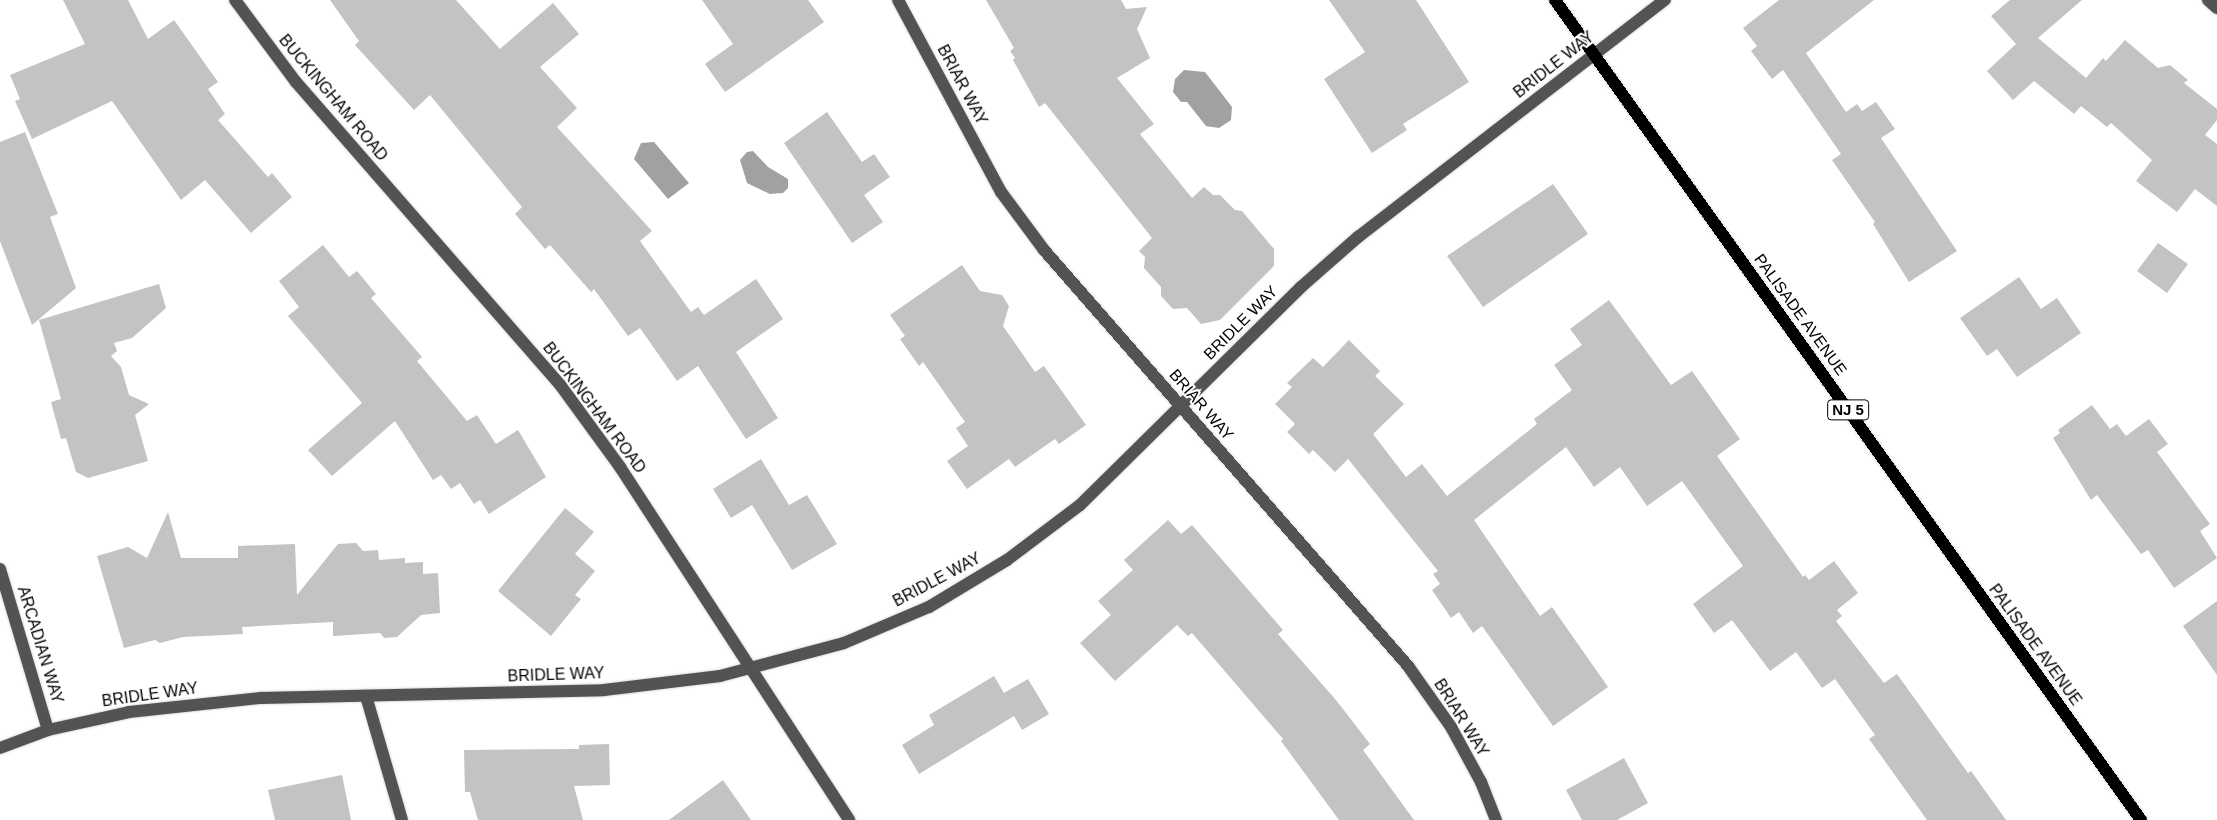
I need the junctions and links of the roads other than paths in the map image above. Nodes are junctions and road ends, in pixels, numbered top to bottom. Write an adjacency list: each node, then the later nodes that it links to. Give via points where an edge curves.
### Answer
1 (234, 0): 10 (street, BUCKINGHAM ROAD, via 296,82 561,386 620,467)
2 (898, 0): 8 (street, BRIAR WAY, via 1001,192 1044,250)
3 (1555, 0): 7 (main road, PALISADE AVENUE / NJ 5)
4 (1665, 0): 7 (street, BRIDLE WAY)
5 (2208, 0): 6 (street)
6 (2217, 8)
7 (1594, 54): 8 (street, BRIDLE WAY, via 1358,237 1301,287); 17 (main road, PALISADE AVENUE / NJ 5)
8 (1181, 406): 10 (street, BRIDLE WAY, via 1080,505 1007,560 928,607 853,639); 16 (street, BRIAR WAY, via 1408,666 1451,727 1481,782)
9 (0, 569): 12 (street, ARCADIAN WAY)
10 (751, 670): 11 (street, BRIDLE WAY, via 604,690); 15 (street, BUCKINGHAM ROAD)
11 (366, 696): 12 (street, BRIDLE WAY, via 261,698 129,712); 14 (street)
12 (48, 730): 13 (street, BRIDLE WAY)
13 (0, 748)
14 (402, 820)
15 (849, 820)
16 (1496, 820)
17 (2140, 820)

